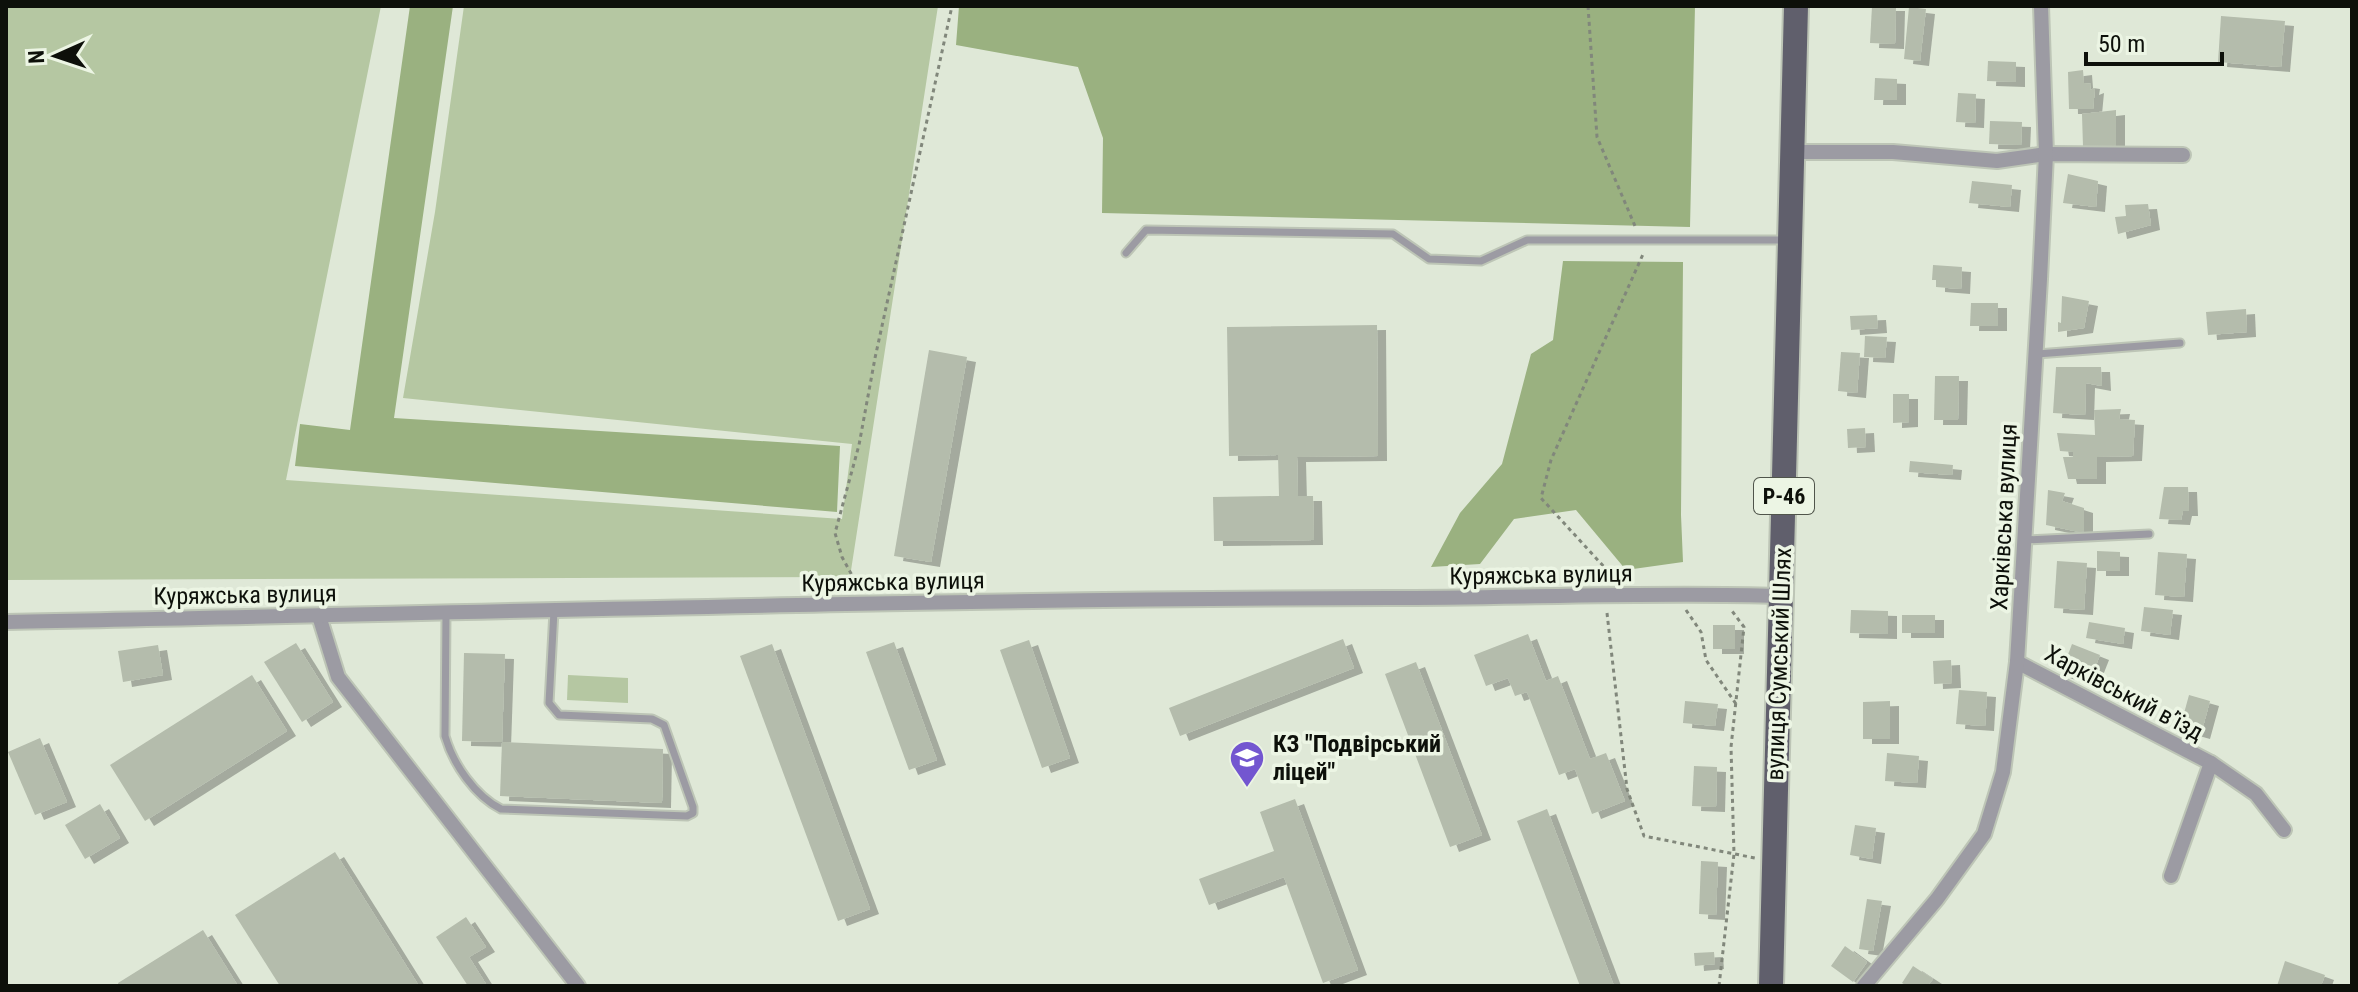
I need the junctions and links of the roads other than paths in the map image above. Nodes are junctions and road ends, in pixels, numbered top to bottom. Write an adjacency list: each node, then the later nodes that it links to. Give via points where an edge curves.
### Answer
1 (1796, 6): 3 (main road, вулиця Сумський Шлях / Р-46)
2 (2041, 6): 4 (street, Харківська вулиця)
3 (1794, 152): 4 (street, via 1893,152 1997,161); 6 (main road, вулиця Сумський Шлях / Р-46)
4 (2046, 154): 5 (street); 9 (street, Харківська вулиця)
5 (2183, 155)
6 (1790, 240): 7 (lane, via 1527,240 1481,261 1429,259 1393,234 1146,230); 12 (main road, вулиця Сумський Шлях / Р-46)
7 (1126, 253)
8 (2180, 343): 9 (lane)
9 (2034, 354): 11 (street, Харківська вулиця)
10 (2149, 534): 11 (lane)
11 (2025, 540): 17 (street, Харківська вулиця)
12 (1781, 596): 13 (street, Куряжська вулиця, via 1107,599); 22 (main road, вулиця Сумський Шлях / Р-46)
13 (554, 611): 14 (street, Куряжська вулиця); 14 (lane, via 549,703 559,715 652,719 664,725 693,813 501,809 487,802 450,754 445,736)
14 (446, 613): 15 (street, Куряжська вулиця)
15 (319, 616): 16 (street, Куряжська вулиця); 21 (street, via 338,677)
16 (6, 622)
17 (2017, 662): 18 (street, Харківський в’їзд); 23 (street, Харківська вулиця, via 2003,772 1984,834)
18 (2211, 763): 19 (street, Харківський в’їзд, via 2256,794); 20 (street, Харківський в’їзд)
19 (2284, 830)
20 (2171, 876)
21 (578, 986)
22 (1771, 986)
23 (1864, 986)

